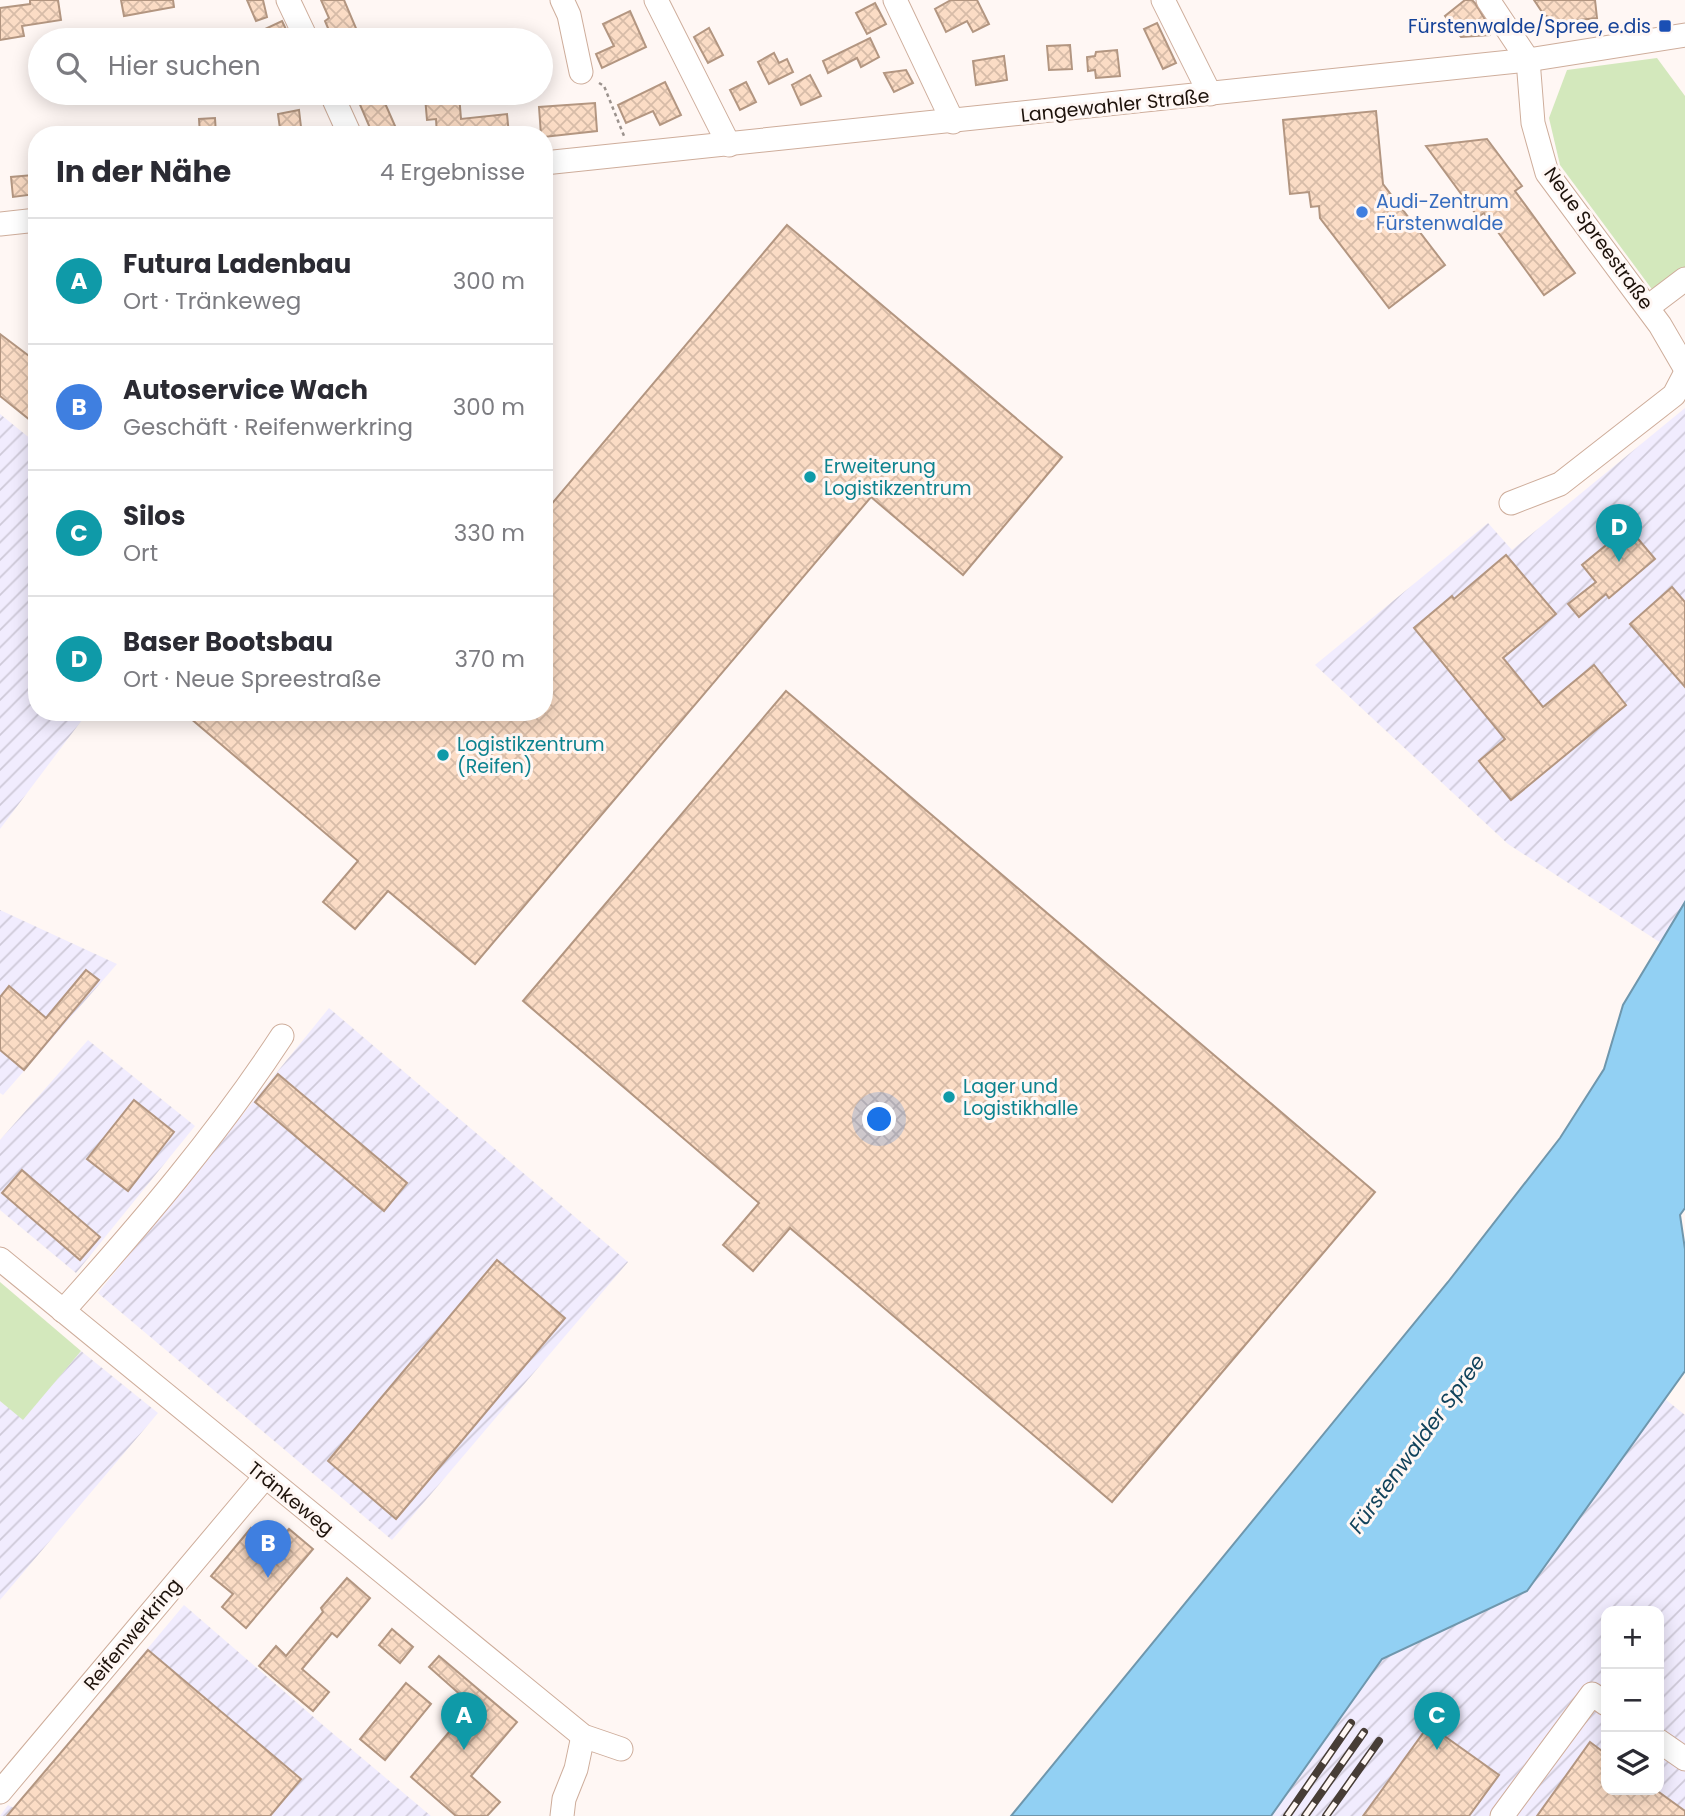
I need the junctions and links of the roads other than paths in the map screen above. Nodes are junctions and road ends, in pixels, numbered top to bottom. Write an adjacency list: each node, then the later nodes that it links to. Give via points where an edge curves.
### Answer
1 (288, 0): 7 (street)
2 (562, 0): 10 (street)
3 (656, 0): 15 (street)
4 (895, 0): 13 (street)
5 (1163, 0): 11 (street)
6 (1488, 0): 9 (street)
7 (301, 28)
8 (1685, 35): 9 (street, Langewahler Straße)
9 (1528, 60): 11 (street, Langewahler Straße); 20 (street, Neue Spreestraße, via 1533,123 1547,173)
10 (581, 72)
11 (1210, 94): 13 (street, Langewahler Straße)
12 (336, 105): 14 (street)
13 (953, 122): 15 (street, Langewahler Straße)
14 (346, 126)
15 (729, 145): 16 (street, Langewahler Straße)
16 (553, 162)
17 (28, 221): 18 (street)
18 (0, 224)
19 (1685, 279): 20 (street)
20 (1647, 307): 21 (street, Neue Spreestraße)
21 (1685, 368)
22 (1685, 374): 23 (street, via 1674,395 1560,484)
23 (1511, 503)
24 (282, 1036): 26 (street, via 220,1126)
25 (0, 1259): 26 (street, Tränkeweg)
26 (63, 1311): 27 (street, Tränkeweg)
27 (265, 1477): 29 (street, Tränkeweg); 33 (street, Reifenwerkring)
28 (1601, 1700): 35 (street, via 1592,1694)
29 (583, 1736): 31 (street, Tränkeweg); 34 (street)
30 (1664, 1744): 32 (street)
31 (621, 1749)
32 (1685, 1759)
33 (0, 1792)
34 (562, 1816)
35 (1502, 1816)

